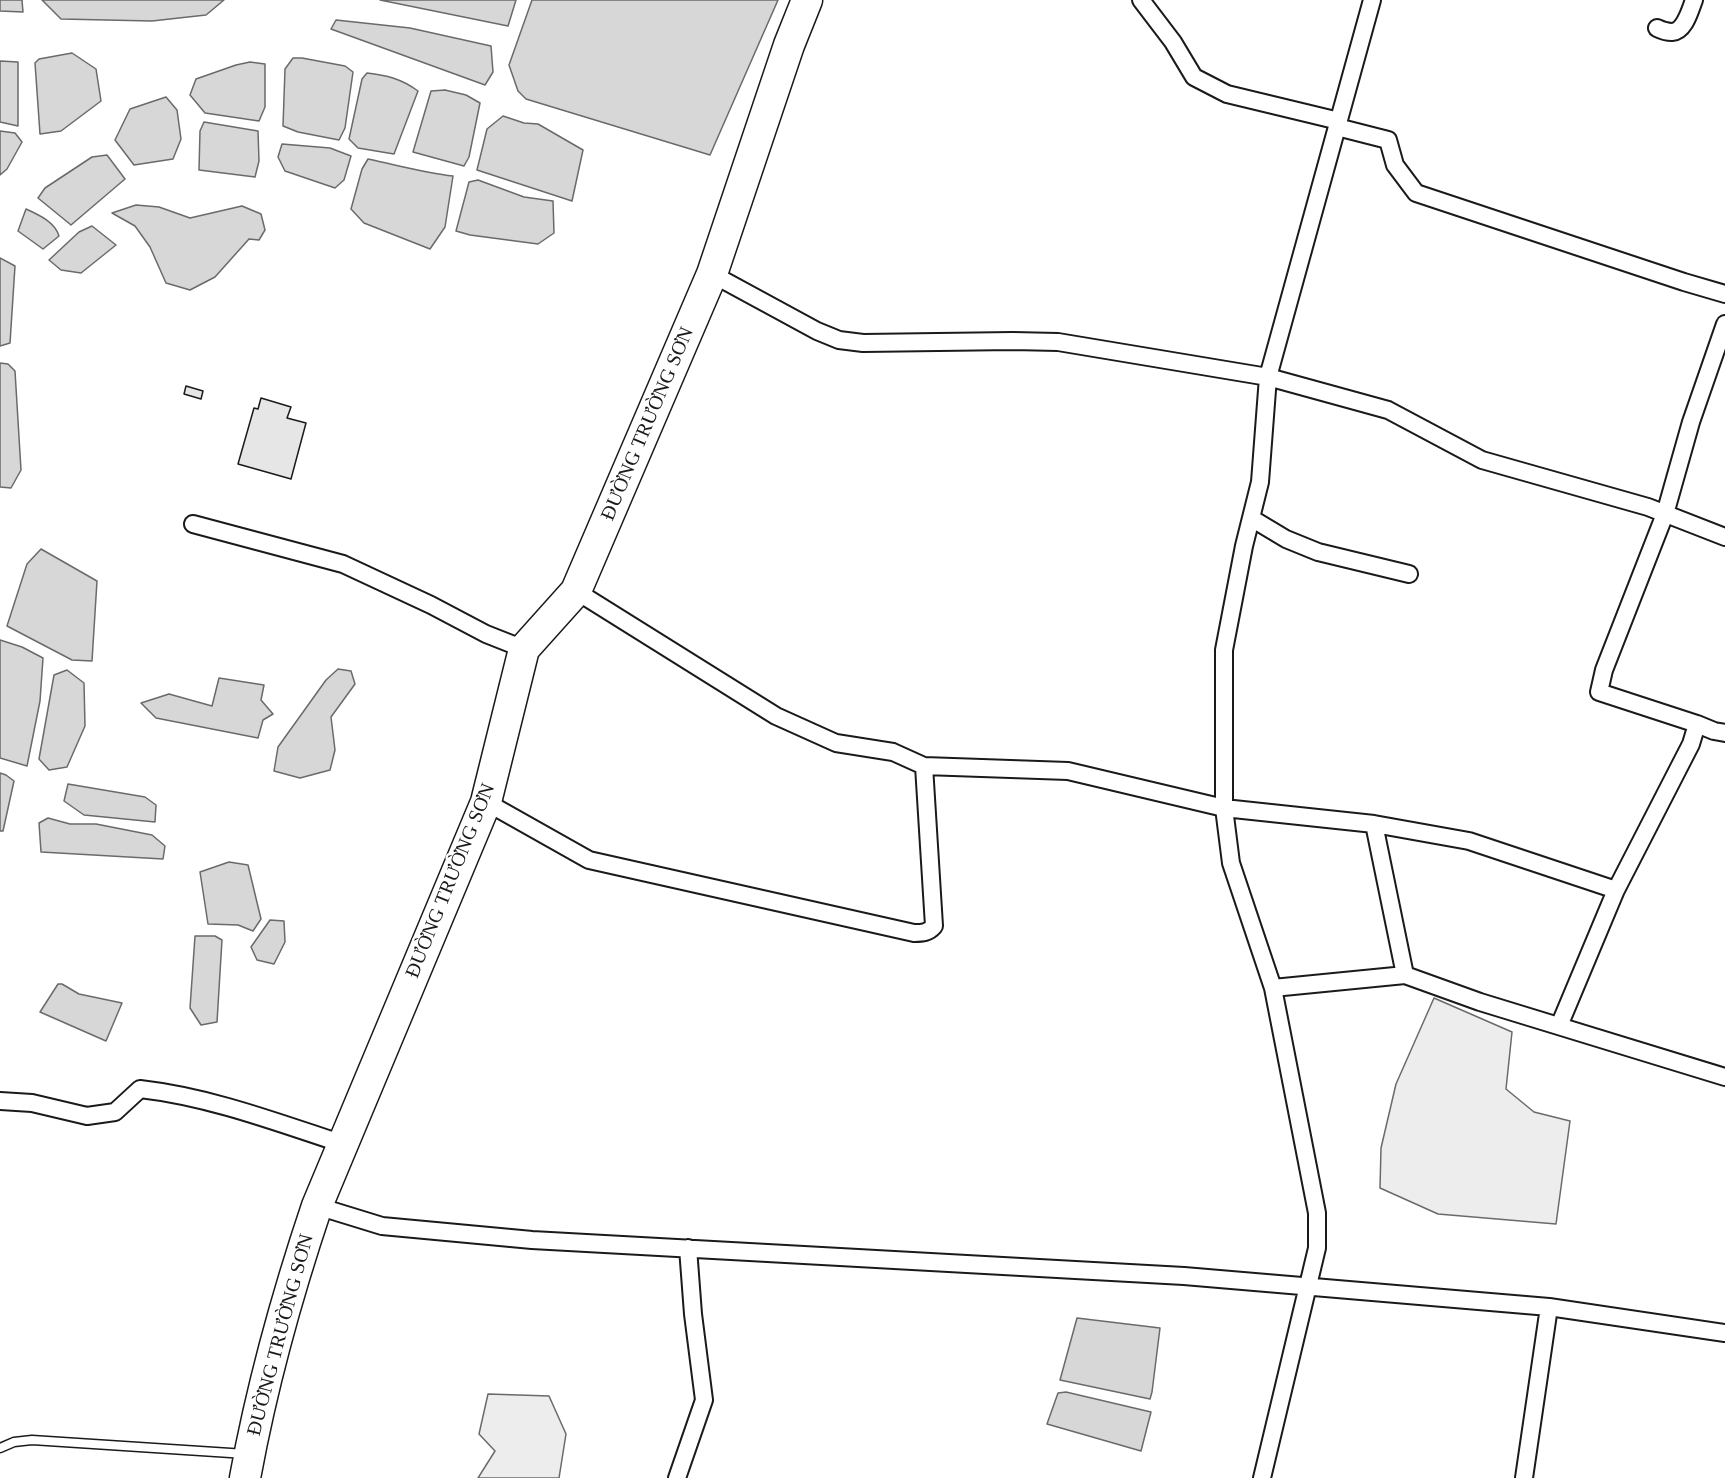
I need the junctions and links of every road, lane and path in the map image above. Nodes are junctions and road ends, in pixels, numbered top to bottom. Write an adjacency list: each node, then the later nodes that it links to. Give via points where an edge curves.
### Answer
1 (807, 0): 7 (highway, ĐƯỜNG TRƯỜNG SƠN)
2 (1140, 0): 6 (street, via 1194,77 1227,94)
3 (1372, 0): 6 (street)
4 (1694, 0): 5 (street, via 1677,30)
5 (1657, 28)
6 (1338, 124): 8 (street, via 1389,140 1395,165 1416,193); 10 (street)
7 (712, 273): 10 (street, via 839,340 1058,342); 16 (highway, ĐƯỜNG TRƯỜNG SƠN)
8 (1725, 294)
9 (1725, 324): 11 (street)
10 (1268, 377): 11 (street, via 1388,410 1482,460); 12 (street, via 1260,482)
11 (1665, 514): 14 (street); 18 (street, via 1599,692)
12 (1251, 518): 15 (street, via 1318,552); 22 (street, via 1224,650)
13 (192, 524): 17 (street, via 343,564)
14 (1725, 537)
15 (1409, 574)
16 (576, 591): 17 (highway, ĐƯỜNG TRƯỜNG SƠN); 20 (street, via 776,716 836,743 893,752)
17 (524, 649): 21 (highway, ĐƯỜNG TRƯỜNG SƠN)
18 (1697, 724): 19 (street); 24 (street, via 1691,744)
19 (1725, 733)
20 (924, 766): 21 (street, via 934,926 924,933 590,860); 22 (street, via 1068,771)
21 (486, 802): 30 (highway, ĐƯỜNG TRƯỜNG SƠN)
22 (1224, 808): 23 (street); 26 (street, via 1231,862)
23 (1374, 824): 24 (street, via 1469,841); 25 (street)
24 (1616, 890): 27 (street)
25 (1405, 975): 26 (street); 27 (street)
26 (1273, 988): 33 (street, via 1317,1213 1317,1248)
27 (1559, 1026): 28 (street)
28 (1725, 1077)
29 (0, 1101): 30 (street, via 32,1103 87,1116 115,1113 140,1089 174,1093)
30 (343, 1144): 31 (highway, ĐƯỜNG TRƯỜNG SƠN)
31 (317, 1206): 32 (street, via 382,1226 532,1240); 37 (highway, ĐƯỜNG TRƯỜNG SƠN, via 294,1273 257,1411)
32 (688, 1248): 33 (street); 38 (street, via 704,1400)
33 (1308, 1287): 34 (street); 39 (street)
34 (1549, 1307): 35 (street); 40 (street)
35 (1725, 1333)
36 (0, 1448): 37 (lane, via 32,1440)
37 (247, 1466)
38 (677, 1478)
39 (1262, 1478)
40 (1524, 1478)

